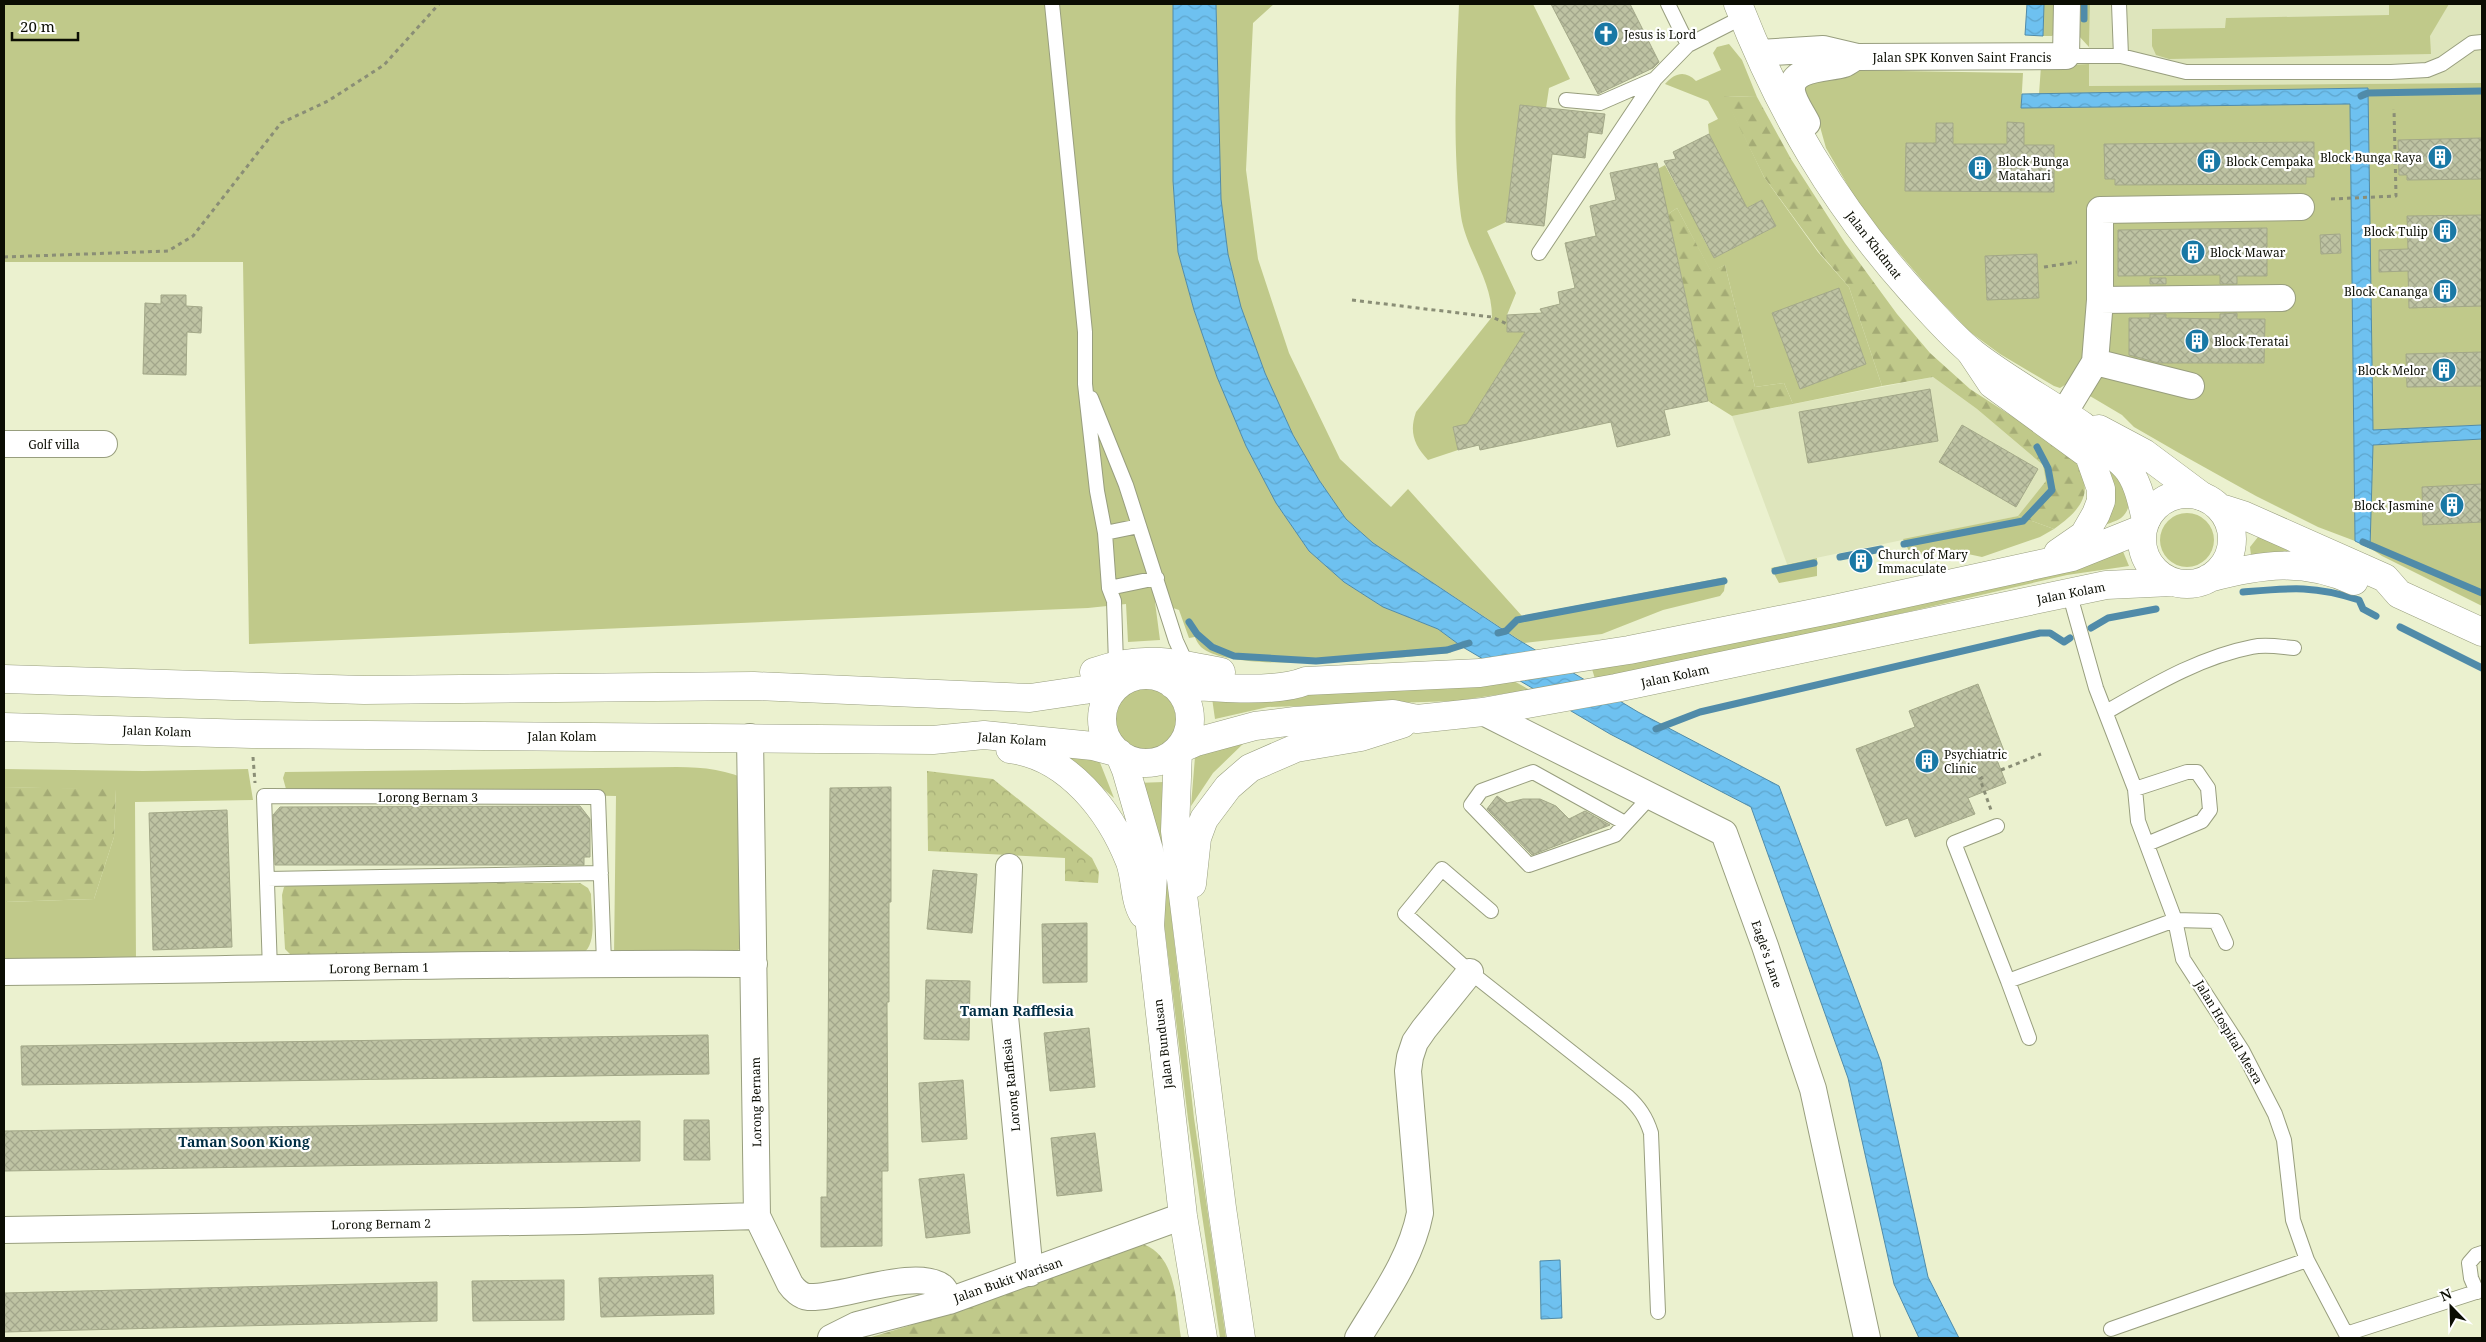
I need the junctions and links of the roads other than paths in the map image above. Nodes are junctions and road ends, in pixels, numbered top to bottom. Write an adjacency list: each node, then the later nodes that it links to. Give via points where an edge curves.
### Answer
1 (1052, 4): 21 (lane, via 1085,332)
2 (1668, 4): 7 (lane)
3 (2067, 4): 9 (street)
4 (2119, 4): 10 (lane)
5 (1740, 11): 7 (lane); 8 (main road, Jalan Khidmat)
6 (2482, 42): 10 (lane, via 2472,43 2442,64 2427,70 2391,72 2186,72)
7 (1688, 45): 12 (lane)
8 (1759, 53): 11 (street, Jalan SPK Konven Saint Francis, via 1823,49); 14 (main road, Jalan Khidmat)
9 (2066, 56): 10 (lane); 11 (street, Jalan SPK Konven Saint Francis)
10 (2121, 56)
11 (1857, 57): 14 (street, Jalan SPK Konven Saint Francis, via 1844,64 1809,71 1792,85 1792,93 1808,125 1809,136)
12 (1655, 79): 13 (lane, via 1600,103); 16 (lane)
13 (1566, 100)
14 (1804, 146): 19 (main road, Jalan Khidmat, via 1858,227 1943,326)
15 (2301, 207): 18 (street, via 2100,210)
16 (1539, 253)
17 (2282, 298): 18 (street)
18 (2100, 300): 20 (street)
19 (1970, 351): 23 (main road, Jalan Khidmat); 30 (main road, via 1992,384 2089,455 2099,480 2102,489 2100,501 2084,535)
20 (2095, 362): 22 (street); 23 (street)
21 (1085, 384): 28 (lane); 29 (lane)
22 (2191, 386)
23 (2073, 419): 26 (main road, Jalan Khidmat, via 2100,429 2144,453); 27 (main road, Jalan Khidmat, via 2093,441 2126,467 2134,479)
24 (4, 444): 25 (street, Golf villa)
25 (104, 444)
26 (2212, 502): 27 (main road, via 2178,494 2155,505); 32 (main road, via 2229,518 2232,533 2230,550 2223,566); 35 (main road, via 2385,578)
27 (2144, 524): 30 (main road, via 2072,557); 33 (main road, via 2141,543 2144,556 2155,571)
28 (1140, 526): 29 (lane); 31 (lane)
29 (1105, 534): 34 (lane)
30 (2042, 563): 40 (main road, via 1834,609 1567,660 1480,673 1306,681 1292,687 1271,688)
31 (1156, 578): 34 (lane); 40 (lane, via 1176,640)
32 (2209, 578): 33 (main road, via 2190,584); 35 (main road, via 2273,565 2301,566 2338,574 2376,591)
33 (2171, 582): 36 (main road, Jalan Kolam, via 2106,585)
34 (1109, 588): 39 (lane, via 1114,601)
35 (2394, 588): 37 (main road, via 2399,594)
36 (2068, 592): 42 (main road, Jalan Kolam, via 1616,688); 43 (lane, Jalan Hospital Mesra)
37 (2482, 632)
38 (2294, 648): 43 (lane, via 2254,646 2230,654 2162,680)
39 (1120, 672): 40 (main road, via 1161,678); 41 (main road, via 995,695 754,686 364,690); 49 (main road, via 1102,716 1104,735)
40 (1180, 675): 48 (main road, via 1181,693 1189,716 1188,728)
41 (4, 679)
42 (1484, 712): 44 (main road, Jalan Kolam); 51 (street, Eagle's Lane)
43 (2106, 712): 50 (lane, Jalan Hospital Mesra)
44 (1417, 719): 48 (main road, Jalan Kolam, via 1393,714 1255,726); 61 (main road, via 1361,737 1296,748 1250,768 1228,787 1204,819 1197,838)
45 (4, 727): 46 (main road, Jalan Kolam, via 252,734)
46 (750, 737): 47 (main road, Jalan Kolam); 64 (street, Lorong Bernam)
47 (933, 740): 49 (main road, Jalan Kolam, via 984,735 1093,746); 60 (main road, via 1021,750 1037,756 1081,785 1113,826 1130,864 1140,908)
48 (1178, 750): 49 (main road, via 1167,758 1142,763); 61 (main road, via 1175,831)
49 (1119, 753): 60 (main road, Jalan Bundusan, via 1149,850 1153,876)
50 (2135, 789): 54 (lane, Jalan Hospital Mesra, via 2138,821); 54 (lane, via 2187,772 2197,772 2208,788 2210,810 2202,821)
51 (1650, 797): 52 (lane); 85 (street, Eagle's Lane, via 1724,833 1813,1089)
52 (1625, 823): 52 (lane, via 1615,835 1529,865 1471,805 1481,791 1533,772)
53 (1997, 826): 68 (lane, via 1954,843)
54 (2147, 844): 59 (lane, Jalan Hospital Mesra)
55 (1008, 867): 75 (street, Lorong Rafflesia, via 1004,1006)
56 (601, 873): 57 (lane); 57 (lane, Lorong Bernam 3, via 598,797 264,796); 63 (lane, Lorong Bernam 3)
57 (267, 879): 65 (lane, Lorong Bernam 3)
58 (1492, 911): 67 (lane, via 1442,869 1405,914)
59 (2175, 920): 62 (lane, via 2216,921); 68 (lane); 74 (lane, Jalan Hospital Mesra, via 2183,959 2242,1050 2275,1114 2284,1140 2293,1220)
60 (1150, 926): 71 (main road, Jalan Bundusan)
61 (1187, 935): 83 (main road)
62 (2226, 942)
63 (604, 963): 64 (street, Lorong Bernam 1); 65 (street, Lorong Bernam 1)
64 (754, 964): 70 (street, Lorong Bernam)
65 (270, 970): 66 (street, Lorong Bernam 1)
66 (4, 972)
67 (1470, 972): 78 (lane, via 1627,1096 1646,1118 1651,1133); 84 (street, via 1415,1042 1408,1071 1419,1192 1416,1235)
68 (2008, 981): 69 (lane)
69 (2028, 1038)
70 (757, 1216): 72 (street, Lorong Bernam 2); 77 (street, Lorong Bernam, via 790,1284 806,1297 871,1285 922,1281 944,1288)
71 (1183, 1216): 75 (street, Jalan Bukit Warisan); 82 (main road, Jalan Bundusan)
72 (4, 1230)
73 (2482, 1253): 76 (lane, via 2469,1263 2471,1278)
74 (2307, 1260): 79 (lane); 80 (lane, Jalan Hospital Mesra)
75 (1030, 1273): 77 (street, Jalan Bukit Warisan)
76 (2480, 1291): 80 (lane, Jalan Hospital Mesra)
77 (949, 1301): 81 (street, Jalan Bukit Warisan, via 857,1325)
78 (1658, 1312)
79 (2111, 1329)
80 (2347, 1336)
81 (831, 1338)
82 (1203, 1338)
83 (1241, 1338)
84 (1358, 1338)
85 (1867, 1338)

